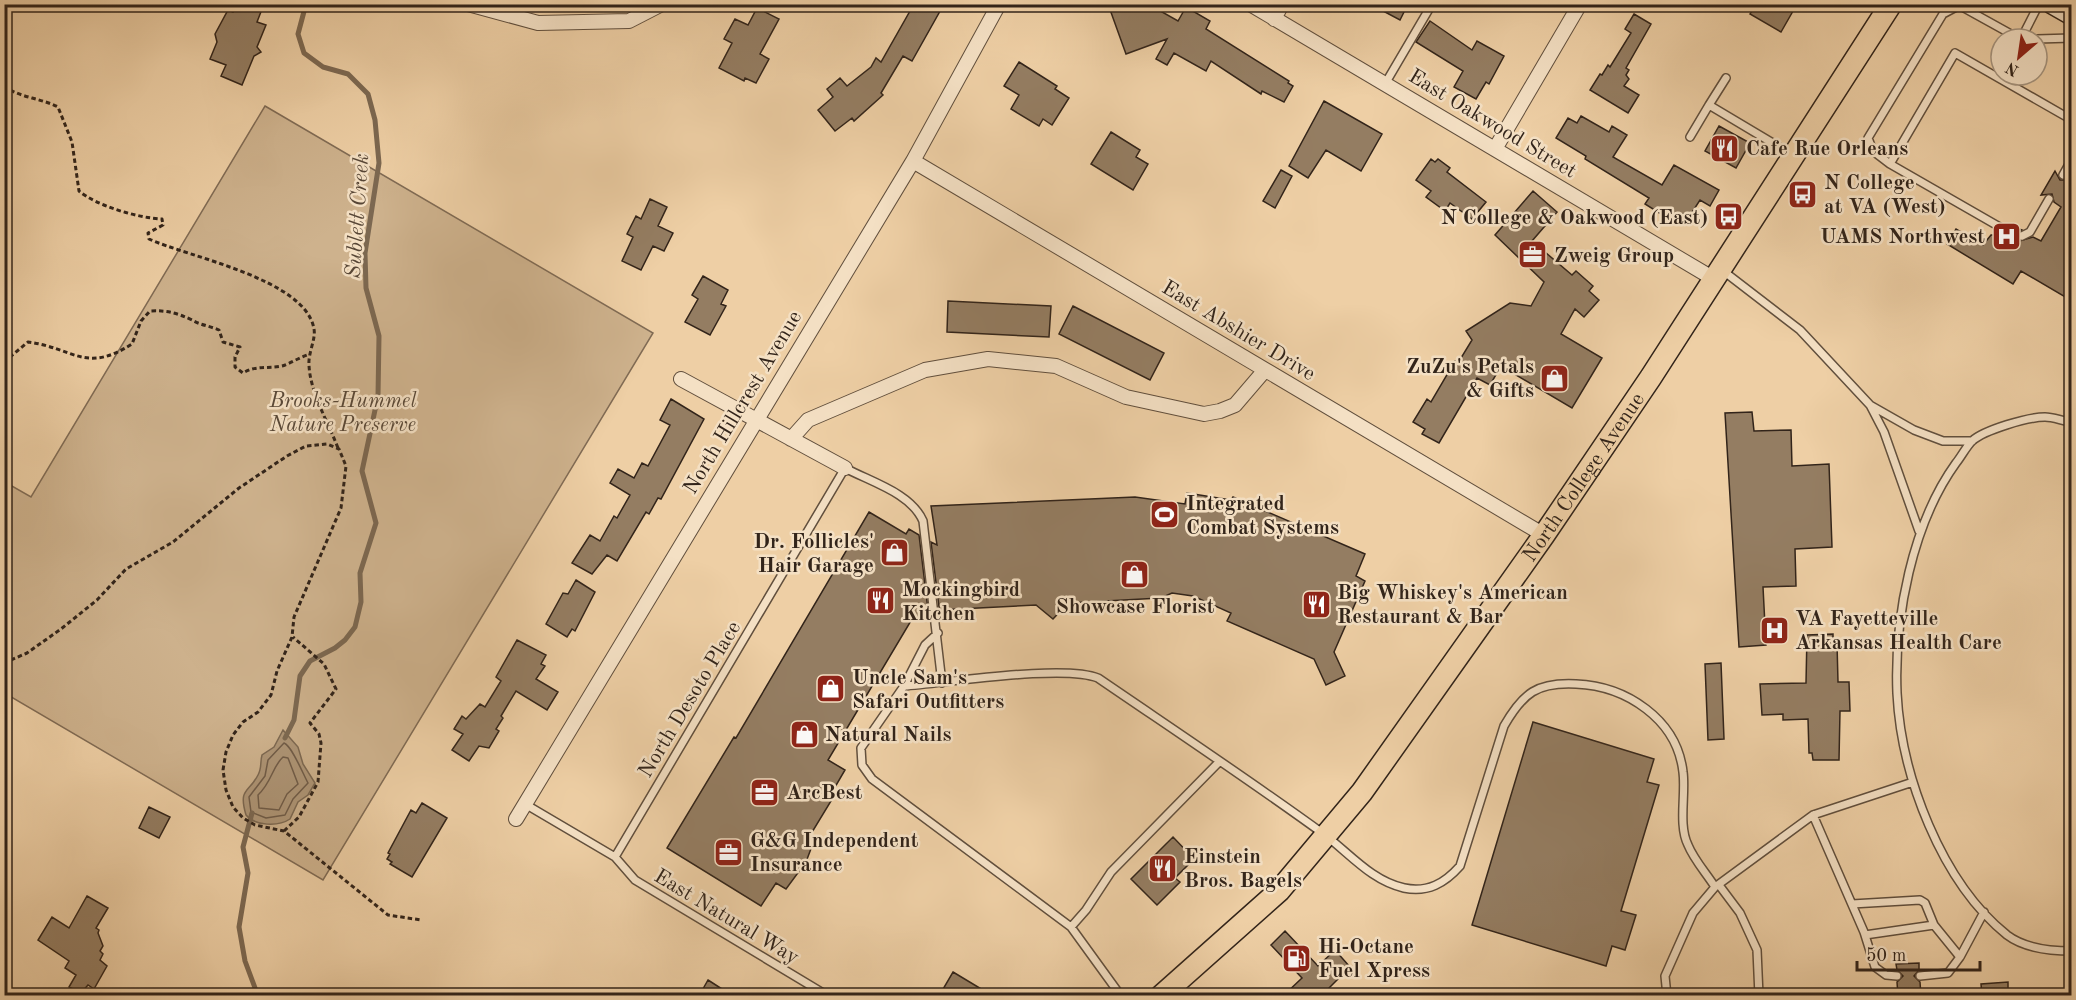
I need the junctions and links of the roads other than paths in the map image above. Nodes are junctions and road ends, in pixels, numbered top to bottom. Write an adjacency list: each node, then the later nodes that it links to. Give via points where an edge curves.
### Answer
1 (468, 4): 2 (street, via 538,23 630,21)
2 (662, 4)
3 (999, 4): 23 (street, North Hillcrest Avenue)
4 (1250, 4): 10 (street, East Oakwood Street)
5 (1282, 4): 10 (street)
6 (1432, 4): 16 (lane)
7 (1580, 4): 20 (street)
8 (1891, 4): 21 (main road, North College Avenue)
9 (2039, 4): 12 (lane)
10 (1274, 19): 16 (street, East Oakwood Street)
11 (1998, 27): 24 (lane, via 1961,7 1943,14 1868,138 1873,151)
12 (2027, 27)
13 (2072, 38): 14 (lane)
14 (2049, 39)
15 (1726, 78): 17 (lane)
16 (1384, 84): 20 (street, East Oakwood Street)
17 (1709, 105): 19 (lane); 21 (lane)
18 (2072, 120): 24 (lane, via 1955,53)
19 (1690, 138)
20 (1495, 148): 29 (street, East Oakwood Street)
21 (1793, 156): 29 (main road, North College Avenue)
22 (2072, 159): 25 (lane)
23 (913, 161): 30 (street, East Abshier Drive); 33 (street, North Hillcrest Avenue)
24 (1890, 164): 27 (lane)
25 (2063, 175)
26 (2049, 199): 28 (lane, via 2030,232)
27 (2005, 230)
28 (2022, 236)
29 (1717, 274): 32 (lane, via 1800,330); 39 (main road, North College Avenue)
30 (1265, 370): 35 (street, via 1235,405 1204,414 1126,397 1056,366 988,359 925,370 808,420); 39 (street, East Abshier Drive)
31 (681, 379): 33 (street)
32 (1870, 405): 36 (lane, via 1943,441); 38 (lane, via 1884,432)
33 (756, 420): 35 (street); 45 (street, North Hillcrest Avenue)
34 (2072, 422): 36 (lane, via 2044,417 2004,426)
35 (791, 439): 37 (street)
36 (1972, 441): 38 (lane, via 1946,477)
37 (845, 468): 40 (lane, via 908,500 918,510 923,521); 49 (lane, North Desoto Place)
38 (1919, 531): 44 (lane, via 1900,625 1897,692)
39 (1544, 535): 48 (main road, North College Avenue, via 1362,792)
40 (938, 633): 41 (lane); 42 (lane, via 925,645)
41 (942, 683): 42 (lane); 43 (lane, via 1038,674 1088,674)
42 (904, 687): 54 (lane, via 861,748 862,765 872,779)
43 (1219, 762): 48 (lane); 54 (lane, via 1111,872)
44 (1913, 782): 46 (lane); 52 (lane, via 1937,842 1970,898)
45 (525, 804): 47 (street, North Hillcrest Avenue); 49 (lane)
46 (1813, 815): 50 (lane); 51 (lane)
47 (516, 819)
48 (1326, 836): 50 (lane, via 1375,877 1404,888 1425,889 1447,881 1460,866 1470,841 1504,726 1514,708 1534,688 1560,683 1587,684 1620,693 1645,706 1665,727 1677,748 1683,771 1687,844); 62 (main road, North College Avenue, via 1279,891)
49 (615, 857): 60 (lane, East Natural Way, via 635,880)
50 (1717, 886): 63 (lane, via 1694,913 1665,976); 64 (lane, via 1740,913 1757,950)
51 (1852, 904): 53 (lane, via 1920,900); 55 (lane)
52 (1984, 912): 56 (lane, via 2008,936 2047,951); 57 (lane)
53 (1934, 925): 55 (lane); 57 (lane)
54 (1071, 927): 61 (lane)
55 (1865, 935): 58 (lane, via 1875,967 1886,975)
56 (2072, 951)
57 (1960, 957): 59 (lane, via 1948,973)
58 (1897, 976)
59 (1920, 976)
60 (828, 996)
61 (1120, 996)
62 (1161, 996)
63 (1667, 996)
64 (1759, 996)

